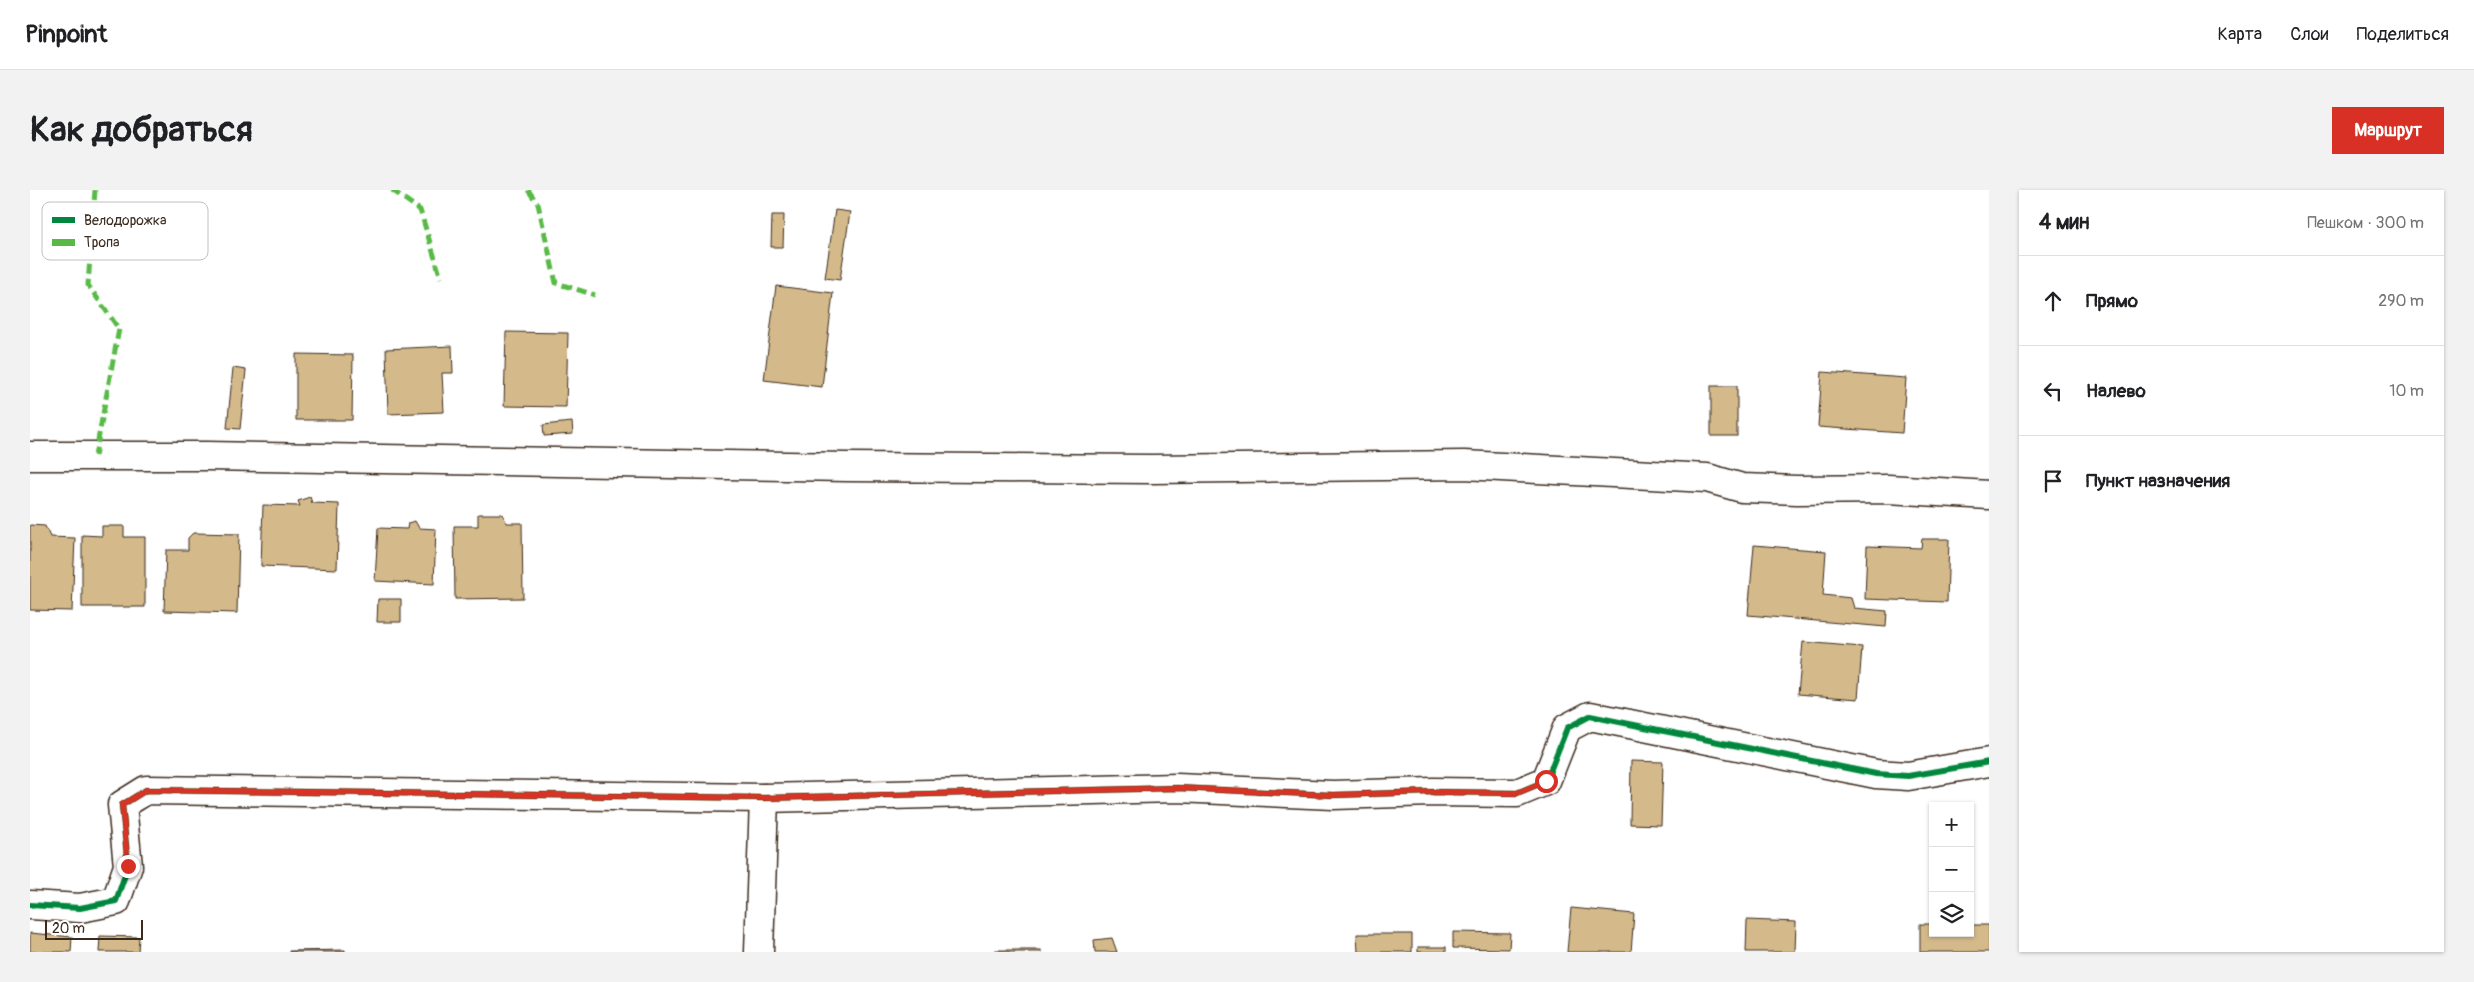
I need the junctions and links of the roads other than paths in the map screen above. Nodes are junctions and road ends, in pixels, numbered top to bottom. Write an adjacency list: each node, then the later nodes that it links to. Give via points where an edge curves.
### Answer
1 (30, 456): 2 (street, via 858,467 1464,466 1707,478 1742,488 1888,489)
2 (1989, 495)
3 (1989, 762): 4 (street, via 1908,776 1876,774 1590,716 1567,728 1546,781 1517,793 1333,795 1177,788)
4 (764, 798): 5 (street, via 146,790 122,805 128,866 116,901 80,908); 6 (street)
5 (30, 905)
6 (759, 952)

